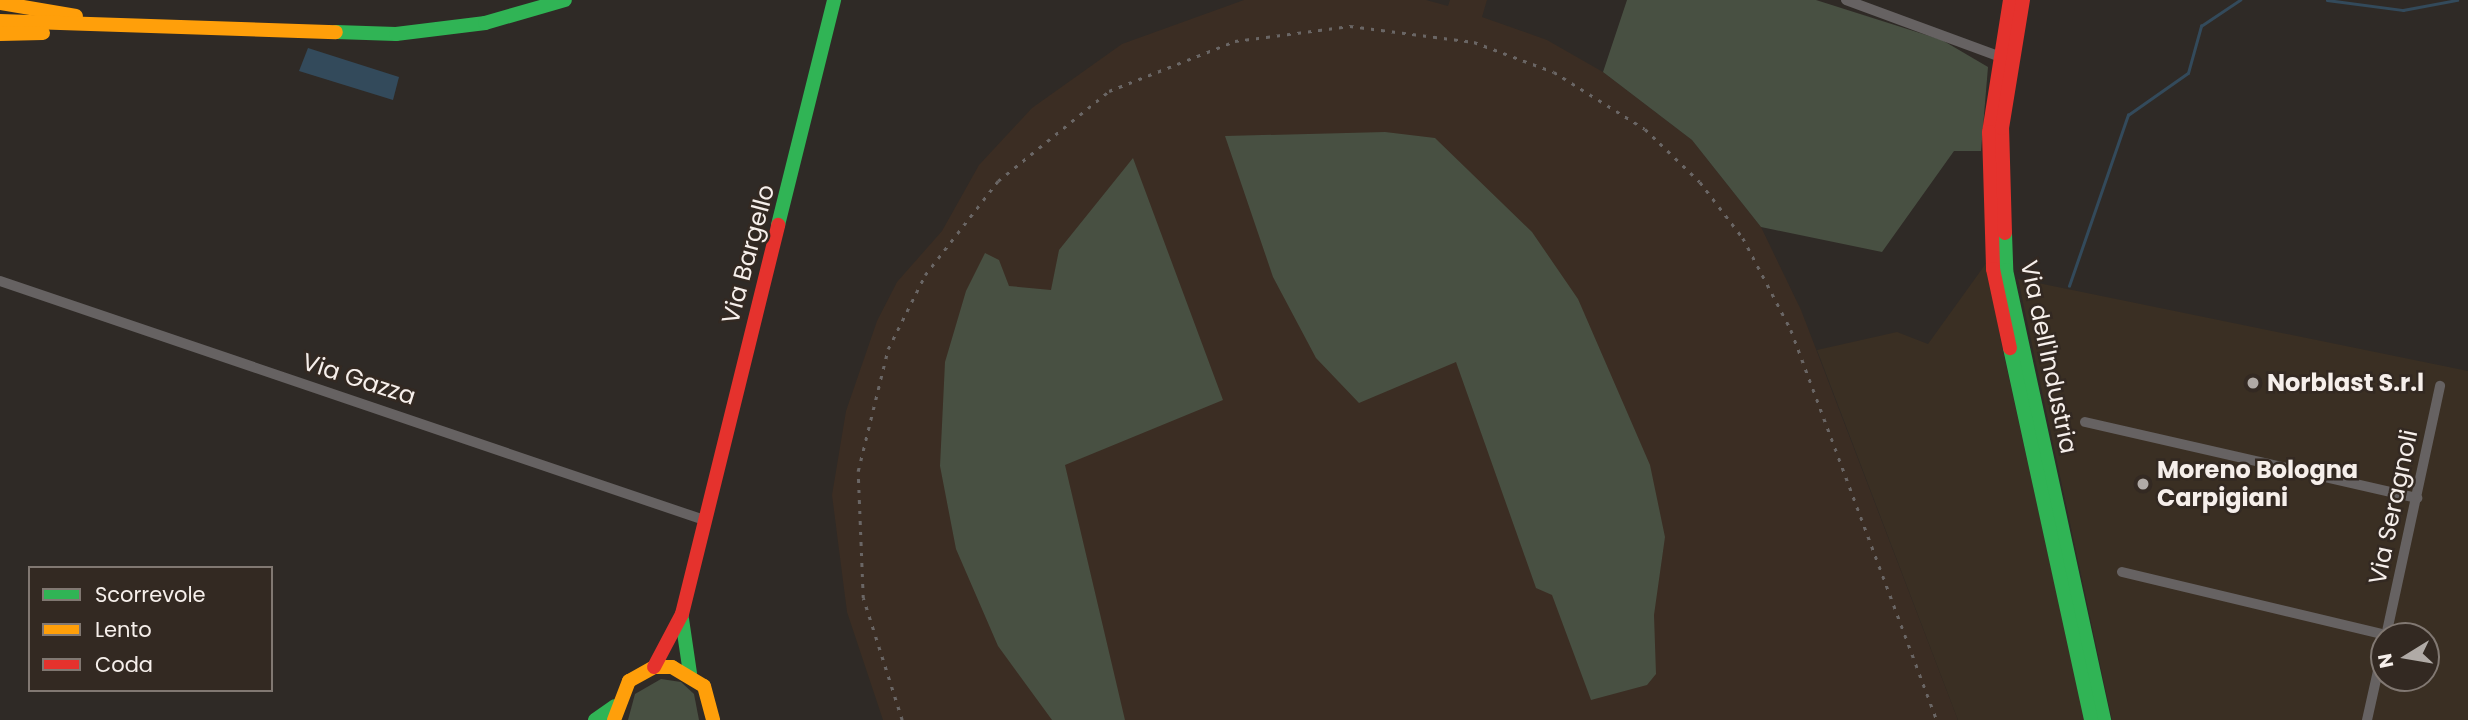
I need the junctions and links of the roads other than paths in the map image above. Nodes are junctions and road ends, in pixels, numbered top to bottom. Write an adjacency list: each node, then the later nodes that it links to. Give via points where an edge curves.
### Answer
1 (565, 0): 8 (main road, via 485,23 397,34)
2 (834, 0): 15 (main road, Via Bargello)
3 (1846, 0): 10 (street)
4 (2010, 0): 10 (main road, Via dell'Industria)
5 (2023, 0): 23 (main road, Via dell'Industria, via 2002,128 2005,258)
6 (0, 2): 8 (main road)
7 (0, 21): 8 (main road)
8 (154, 27): 9 (main road)
9 (0, 34)
10 (1998, 56): 29 (main road, Via dell'Industria, via 1988,165 1993,269)
11 (0, 281): 15 (street, Via Gazza)
12 (2440, 386): 14 (street, Via Seragnoli)
13 (2085, 422): 14 (street)
14 (2417, 498): 18 (street, Via Seragnoli)
15 (704, 520): 17 (main road, Via Bargello)
16 (2122, 572): 19 (street)
17 (682, 614): 20 (main road); 21 (main road)
18 (2389, 622)
19 (2370, 634)
20 (654, 667): 21 (main road); 25 (main road, via 629,681)
21 (690, 673): 24 (main road)
22 (2373, 692): 32 (street, Via Seragnoli)
23 (2101, 702): 30 (main road, Via dell'Industria); 31 (street)
24 (713, 704): 27 (main road); 28 (main road)
25 (614, 713): 26 (main road)
26 (595, 720)
27 (713, 720)
28 (727, 720)
29 (2091, 720)
30 (2104, 720)
31 (2112, 720)
32 (2367, 720)

